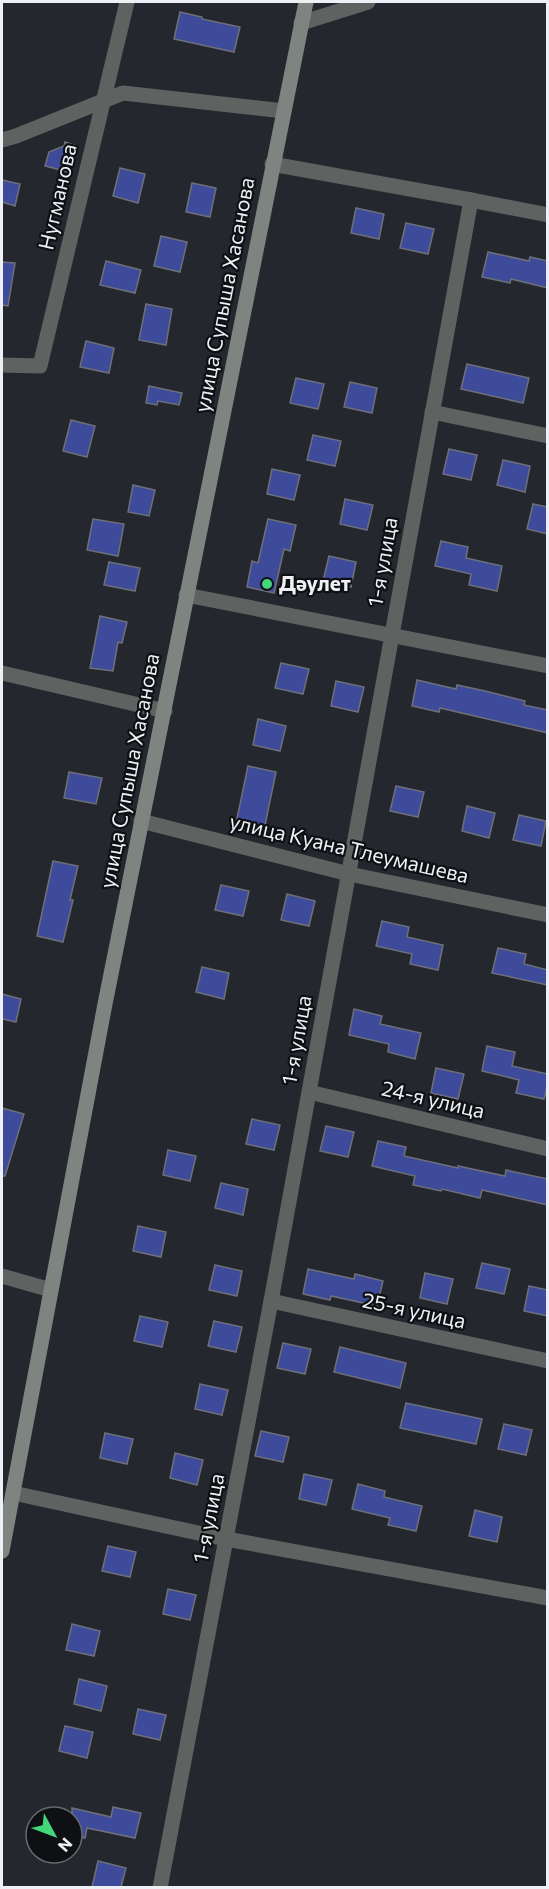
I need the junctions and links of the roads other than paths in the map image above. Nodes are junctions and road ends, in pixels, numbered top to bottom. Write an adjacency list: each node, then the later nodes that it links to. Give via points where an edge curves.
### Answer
1 (127, 2): 5 (street, Нугманова)
2 (306, 2): 4 (street, улица Супыша Хасанова)
3 (368, 2): 4 (street)
4 (301, 24): 6 (street, улица Супыша Хасанова)
5 (103, 101): 6 (street, via 123,93); 7 (street); 11 (street, Нугманова, via 40,366)
6 (284, 111): 8 (street, улица Супыша Хасанова)
7 (2, 140)
8 (272, 164): 9 (street); 14 (street, улица Супыша Хасанова)
9 (471, 200): 10 (street); 12 (street, 1-я улица)
10 (548, 215)
11 (2, 365)
12 (432, 412): 13 (street); 15 (street, 1-я улица)
13 (548, 436)
14 (186, 595): 15 (street); 18 (street, улица Супыша Хасанова)
15 (392, 635): 16 (street); 20 (street, 1-я улица)
16 (548, 666)
17 (2, 673): 18 (street)
18 (165, 711): 19 (street, улица Супыша Хасанова)
19 (141, 821): 20 (street, улица Куана Тлеумашева); 25 (street, улица Супыша Хасанова)
20 (349, 874): 21 (street, улица Куана Тлеумашева); 22 (street, 1-я улица)
21 (548, 915)
22 (309, 1092): 23 (street, 24-я улица); 26 (street, 1-я улица)
23 (548, 1149)
24 (2, 1276): 25 (street)
25 (51, 1290): 28 (street, улица Супыша Хасанова)
26 (271, 1301): 27 (street, 25-я улица); 29 (street, 1-я улица)
27 (548, 1361)
28 (13, 1493): 29 (street); 30 (street, улица Супыша Хасанова)
29 (226, 1539): 31 (street); 32 (street, 1-я улица)
30 (2, 1551)
31 (548, 1598)
32 (160, 1887)

